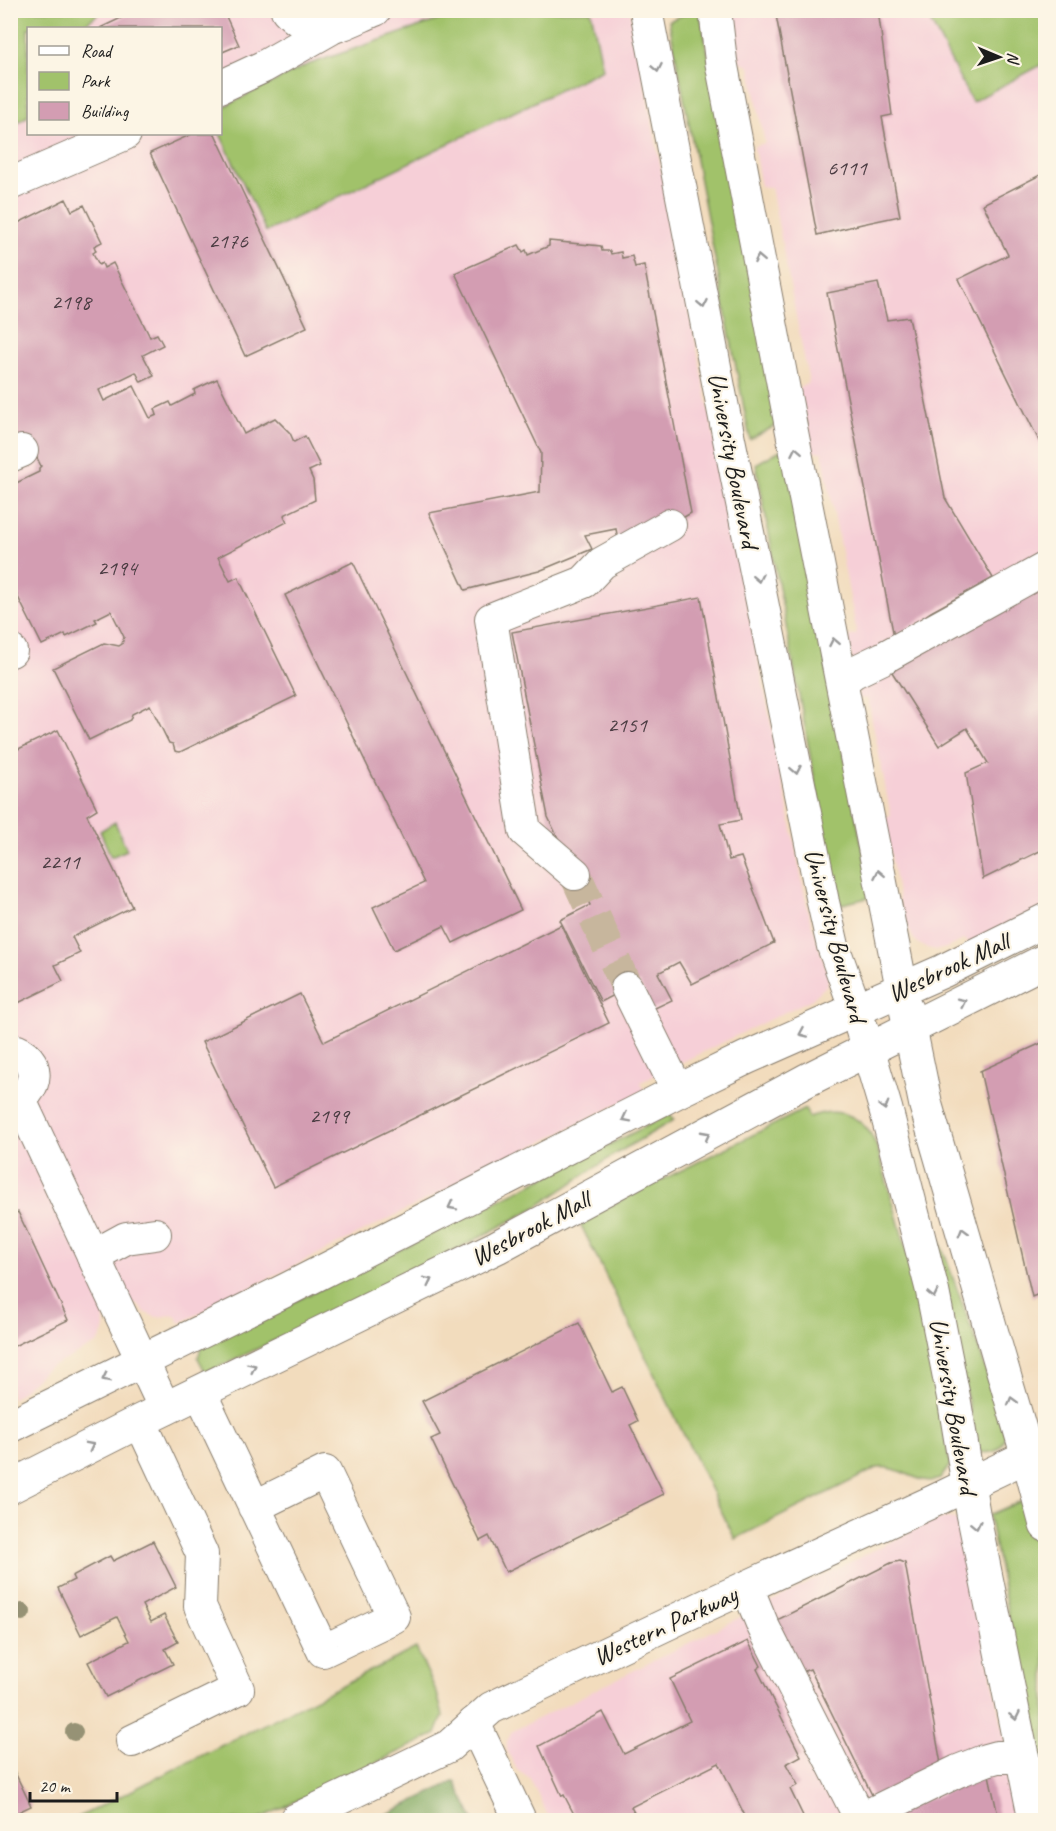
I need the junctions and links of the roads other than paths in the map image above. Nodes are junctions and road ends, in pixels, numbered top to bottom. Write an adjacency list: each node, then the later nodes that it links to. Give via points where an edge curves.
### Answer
1 (287, 10): 5 (street, via 297,21)
2 (375, 10): 5 (street)
3 (646, 10): 17 (street, University Boulevard, one-way to 17, via 823,902 833,946)
4 (715, 10): 11 (street, University Boulevard, one-way to 4, via 721,61)
5 (330, 29): 6 (street)
6 (222, 86)
7 (115, 138): 8 (street)
8 (10, 184)
9 (670, 525): 12 (street, via 602,563 584,582 491,619 525,831)
10 (1046, 568): 11 (street)
11 (842, 681): 16 (street, University Boulevard, one-way to 11)
12 (575, 874)
13 (1046, 920): 16 (main road, Wesbrook Mall)
14 (1046, 960): 18 (main road, Wesbrook Mall, one-way to 14)
15 (627, 988): 21 (street)
16 (902, 989): 17 (main road, Wesbrook Mall); 18 (main road, University Boulevard)
17 (856, 1010): 20 (main road, University Boulevard); 21 (main road, Wesbrook Mall, one-way to 21)
18 (909, 1028): 20 (main road, Wesbrook Mall); 29 (main road, University Boulevard, one-way to 18, via 926,1106)
19 (10, 1049): 22 (street, via 30,1062 34,1079 27,1095)
20 (868, 1049): 26 (main road, Wesbrook Mall, one-way to 20, via 497,1247); 30 (main road, University Boulevard, one-way to 30, via 932,1289)
21 (678, 1091): 25 (main road, Wesbrook Mall, one-way to 25)
22 (15, 1102): 24 (street)
23 (142, 1228): 24 (street)
24 (93, 1256): 25 (street)
25 (142, 1361): 27 (street); 28 (main road, Wesbrook Mall, one-way to 28)
26 (200, 1392): 27 (main road, Wesbrook Mall); 32 (street)
27 (152, 1415): 31 (main road, Wesbrook Mall, one-way to 27); 36 (street, via 202,1554 200,1606 238,1689)
28 (10, 1426)
29 (1037, 1452): 30 (street, Western Parkway); 33 (main road, University Boulevard)
30 (969, 1483): 34 (street, Western Parkway); 37 (main road, University Boulevard, one-way to 37)
31 (10, 1487)
32 (254, 1507): 32 (street, via 322,1651 406,1612 325,1472)
33 (1046, 1525)
34 (747, 1587): 35 (street, Western Parkway, via 491,1708); 38 (street)
35 (474, 1723): 39 (street, Western Parkway, via 449,1746); 40 (street)
36 (132, 1741)
37 (1023, 1757): 38 (street, via 997,1756 986,1760); 41 (main road, University Boulevard)
38 (860, 1820)
39 (295, 1821)
40 (520, 1821)
41 (1035, 1821)

